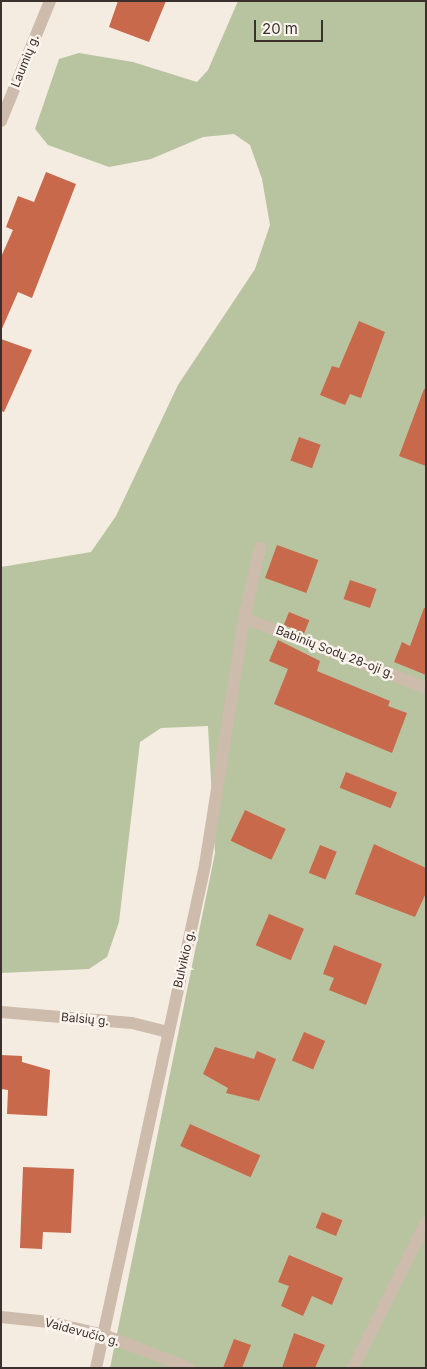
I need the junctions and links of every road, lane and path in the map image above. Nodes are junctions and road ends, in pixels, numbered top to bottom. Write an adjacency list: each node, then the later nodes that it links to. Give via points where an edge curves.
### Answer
1 (50, 1): 2 (street, Laumių g.)
2 (1, 121)
3 (260, 548): 4 (street, Bulvikio g.)
4 (244, 618): 5 (street, Babinių Sodų 28-oji g.); 7 (street, Bulvikio g., via 205,865)
5 (426, 688)
6 (1, 1012): 7 (street, Balsių g., via 132,1023)
7 (168, 1032): 10 (street, Bulvikio g.)
8 (426, 1222): 13 (street)
9 (1, 1317): 10 (street, Vaidevučio g., via 48,1322)
10 (104, 1335): 11 (street, Bulvikio g.); 12 (street, Vaidevučio g.)
11 (96, 1368)
12 (189, 1368)
13 (353, 1368)

